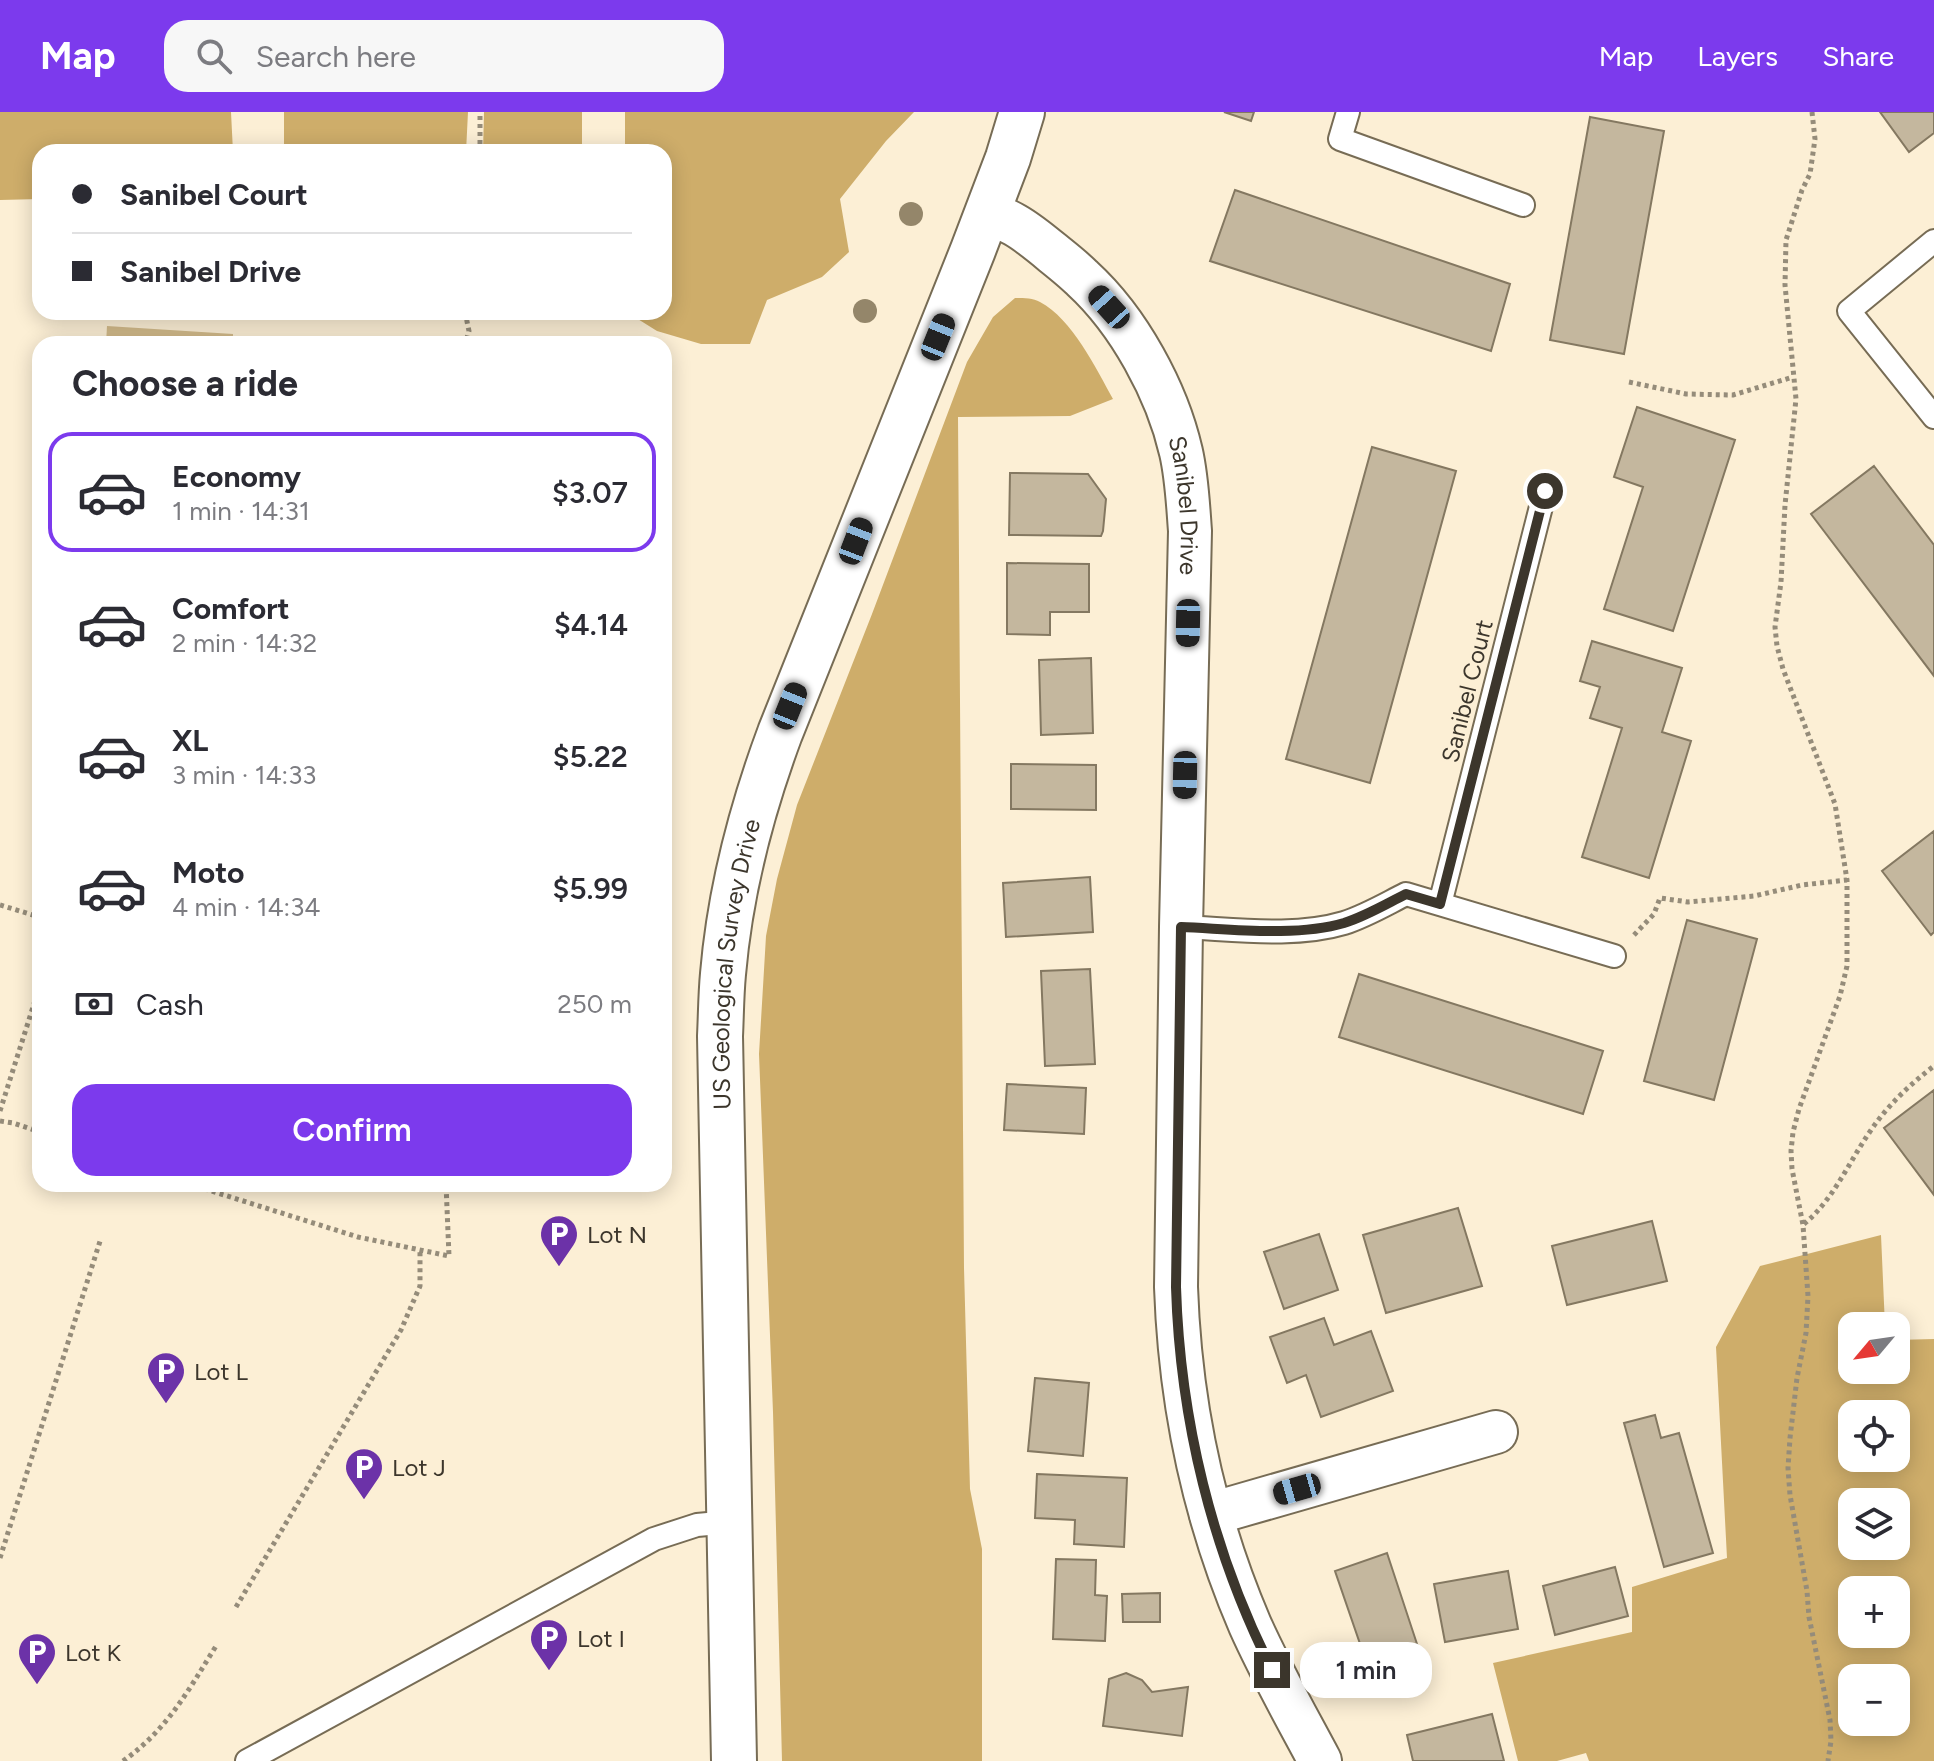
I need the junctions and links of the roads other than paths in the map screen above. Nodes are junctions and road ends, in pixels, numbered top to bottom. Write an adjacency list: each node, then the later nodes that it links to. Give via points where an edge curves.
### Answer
1 (1022, 112): 4 (street, US Geological Survey Drive)
2 (1348, 112): 3 (lane, via 1340,139)
3 (1523, 205)
4 (988, 212): 9 (street, Sanibel Drive, via 1043,244 1109,307 1160,390 1182,455 1190,531); 13 (street, US Geological Survey Drive, via 780,733 739,867 720,1036)
5 (1934, 241): 6 (lane, via 1849,311)
6 (1934, 417)
7 (1545, 491): 8 (lane, Sanibel Court)
8 (1440, 904): 9 (lane, via 1406,894 1344,923 1316,929); 10 (lane)
9 (1181, 927): 12 (street, Sanibel Drive, via 1178,1339 1191,1430)
10 (1614, 956)
11 (1496, 1432): 12 (street)
12 (1211, 1514): 16 (street, Sanibel Drive, via 1250,1623)
13 (730, 1522): 14 (lane, via 697,1525 654,1539); 15 (street, US Geological Survey Drive)
14 (247, 1761)
15 (734, 1761)
16 (1320, 1761)

